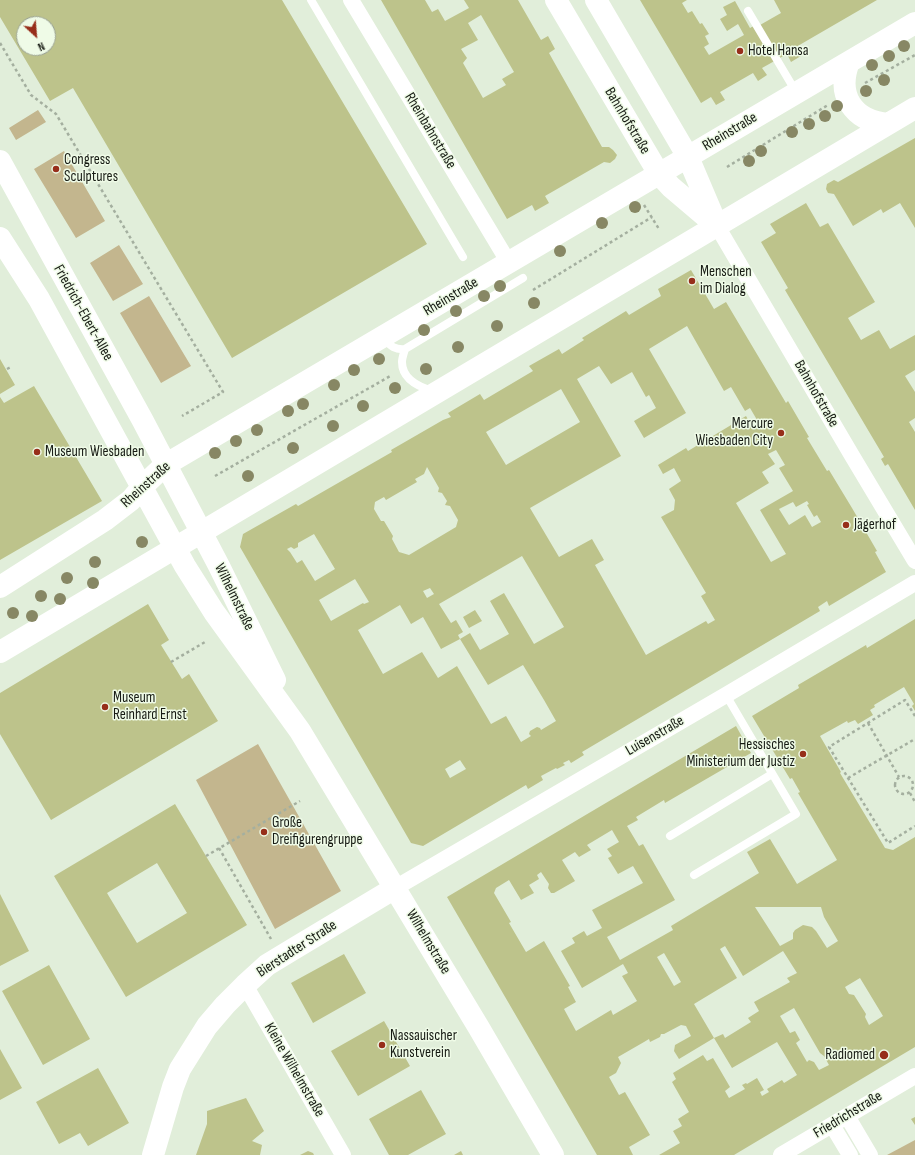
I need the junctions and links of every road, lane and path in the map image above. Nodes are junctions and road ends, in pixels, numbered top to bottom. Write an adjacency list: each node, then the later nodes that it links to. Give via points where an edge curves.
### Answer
1 (311, 0): 22 (lane)
2 (351, 0): 23 (street, Rheinbahnstraße)
3 (556, 0): 17 (main road, Bahnhofstraße)
4 (596, 0): 14 (main road, Bahnhofstraße)
5 (748, 11): 10 (lane)
6 (915, 23): 9 (main road, Rheinstraße)
7 (0, 43): 29 (path, via 31,95 56,114 223,392)
8 (915, 54): 11 (path)
9 (849, 62): 10 (main road, Rheinstraße); 11 (main road, via 844,78)
10 (797, 93): 14 (main road, Rheinstraße)
11 (846, 95): 13 (main road, via 850,105 862,116 877,123); 16 (path)
12 (915, 108): 13 (main road)
13 (888, 124): 19 (main road)
14 (688, 157): 17 (main road, Rheinstraße); 19 (main road, Bahnhofstraße)
15 (0, 161): 30 (main road, Friedrich-Ebert-Allee)
16 (727, 167)
17 (659, 174): 19 (main road, Bahnhofstraße); 23 (main road, Rheinstraße)
18 (642, 201): 20 (path)
19 (717, 226): 28 (main road); 34 (street, Bahnhofstraße)
20 (659, 229)
21 (0, 238): 31 (main road, via 39,299)
22 (463, 257)
23 (516, 271): 24 (main road, Rheinstraße); 25 (lane)
24 (382, 337): 25 (lane, via 392,347 398,350); 30 (main road, Rheinstraße)
25 (405, 349): 28 (lane, via 403,369 412,382)
26 (11, 366): 27 (path)
27 (7, 369)
28 (437, 392): 32 (main road)
29 (182, 416)
30 (165, 465): 31 (main road, Rheinstraße); 32 (main road, Wilhelmstraße)
31 (142, 487): 33 (main road, Wilhelmstraße); 36 (main road, Rheinstraße, via 131,500 105,520)
32 (201, 532): 33 (main road); 43 (main road, Wilhelmstraße)
33 (175, 549): 38 (main road); 43 (main road, Wilhelmstraße, via 214,612)
34 (915, 561)
35 (915, 583): 40 (street, Luisenstraße)
36 (0, 587)
37 (205, 642): 39 (path)
38 (0, 652)
39 (171, 662)
40 (726, 695): 46 (lane); 57 (street, Luisenstraße)
41 (915, 716): 42 (path, via 905,700)
42 (868, 723): 45 (path); 48 (path, via 829,746)
43 (300, 731): 57 (main road, Wilhelmstraße)
44 (915, 739): 45 (path)
45 (887, 755): 47 (path); 48 (path)
46 (772, 774): 53 (lane); 56 (lane, via 796,814)
47 (899, 777): 49 (path, via 906,776 913,781 914,786); 49 (path, via 895,784 896,790 902,794)
48 (848, 778): 52 (path, via 888,842)
49 (910, 793): 51 (path)
50 (300, 801): 54 (path)
51 (915, 802)
52 (915, 826)
53 (670, 836)
54 (219, 848): 55 (path); 58 (path)
55 (206, 856)
56 (694, 875)
57 (395, 888): 59 (main road, Bierstadter Straße, via 280,956); 65 (main road, Wilhelmstraße)
58 (271, 939)
59 (245, 985): 63 (main road, Bierstadter Straße, via 207,1026 180,1069); 64 (street, Kleine Wilhelmstraße)
60 (915, 1076): 61 (street, Friedrichstraße)
61 (847, 1116): 62 (street, Friedrichstraße); 68 (street)
62 (832, 1125): 66 (street, Friedrichstraße); 67 (street)
63 (153, 1155)
64 (343, 1155)
65 (553, 1155)
66 (781, 1155)
67 (850, 1155)
68 (870, 1155)

